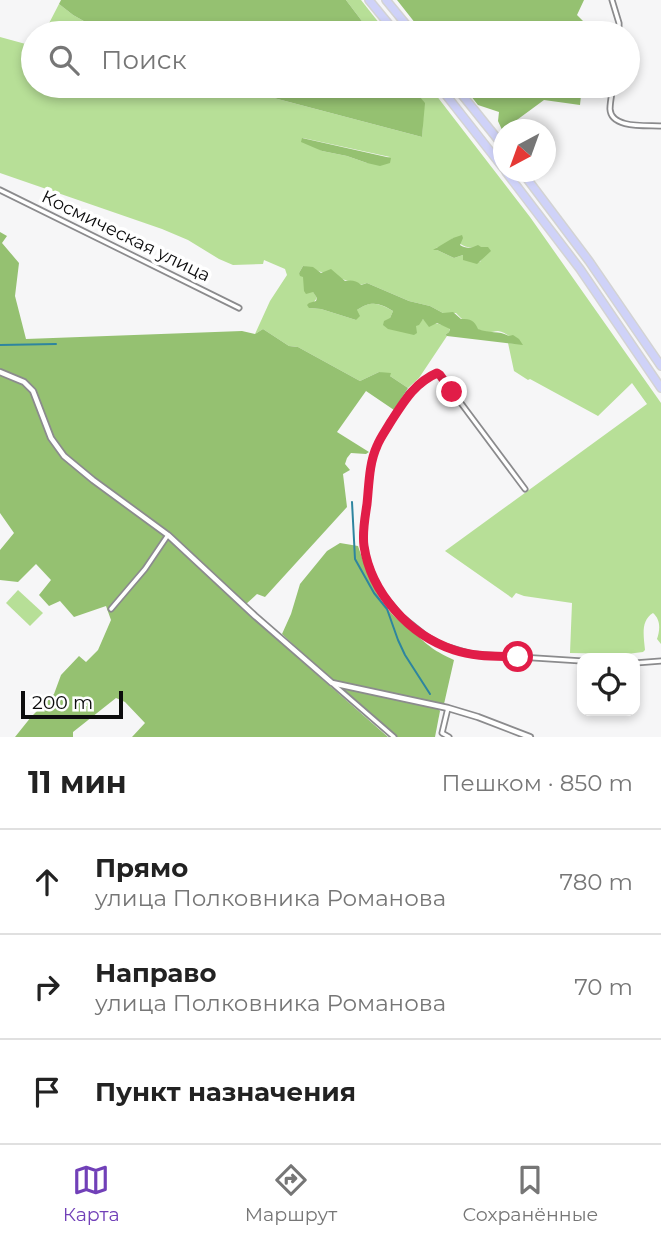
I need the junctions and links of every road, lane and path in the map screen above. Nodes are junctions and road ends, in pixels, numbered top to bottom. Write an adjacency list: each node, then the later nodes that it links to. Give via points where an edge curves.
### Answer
1 (369, 0): 4 (highway)
2 (386, 0): 5 (highway)
3 (612, 0): 6 (street)
4 (386, 21)
5 (403, 21)
6 (618, 21)
7 (448, 98): 12 (highway)
8 (464, 98): 11 (highway)
9 (612, 98): 10 (street, via 610,112 615,120)
10 (661, 127)
11 (493, 134)
12 (493, 155)
13 (514, 182): 19 (highway)
14 (530, 182): 17 (highway)
15 (0, 190): 16 (street, Космическая улица)
16 (239, 308)
17 (661, 366)
18 (0, 372): 21 (street, via 33,391 51,438 64,456)
19 (661, 388)
20 (525, 489): 23 (street, via 440,375 434,374 409,393 372,459 363,531 370,570 401,616 442,645 470,654)
21 (168, 535): 22 (street); 26 (street)
22 (111, 609)
23 (577, 661)
24 (661, 661): 25 (street)
25 (640, 663)
26 (332, 683): 27 (street); 28 (street)
27 (448, 708): 29 (street, via 442,733); 30 (street)
28 (394, 737)
29 (449, 737)
30 (530, 737)

